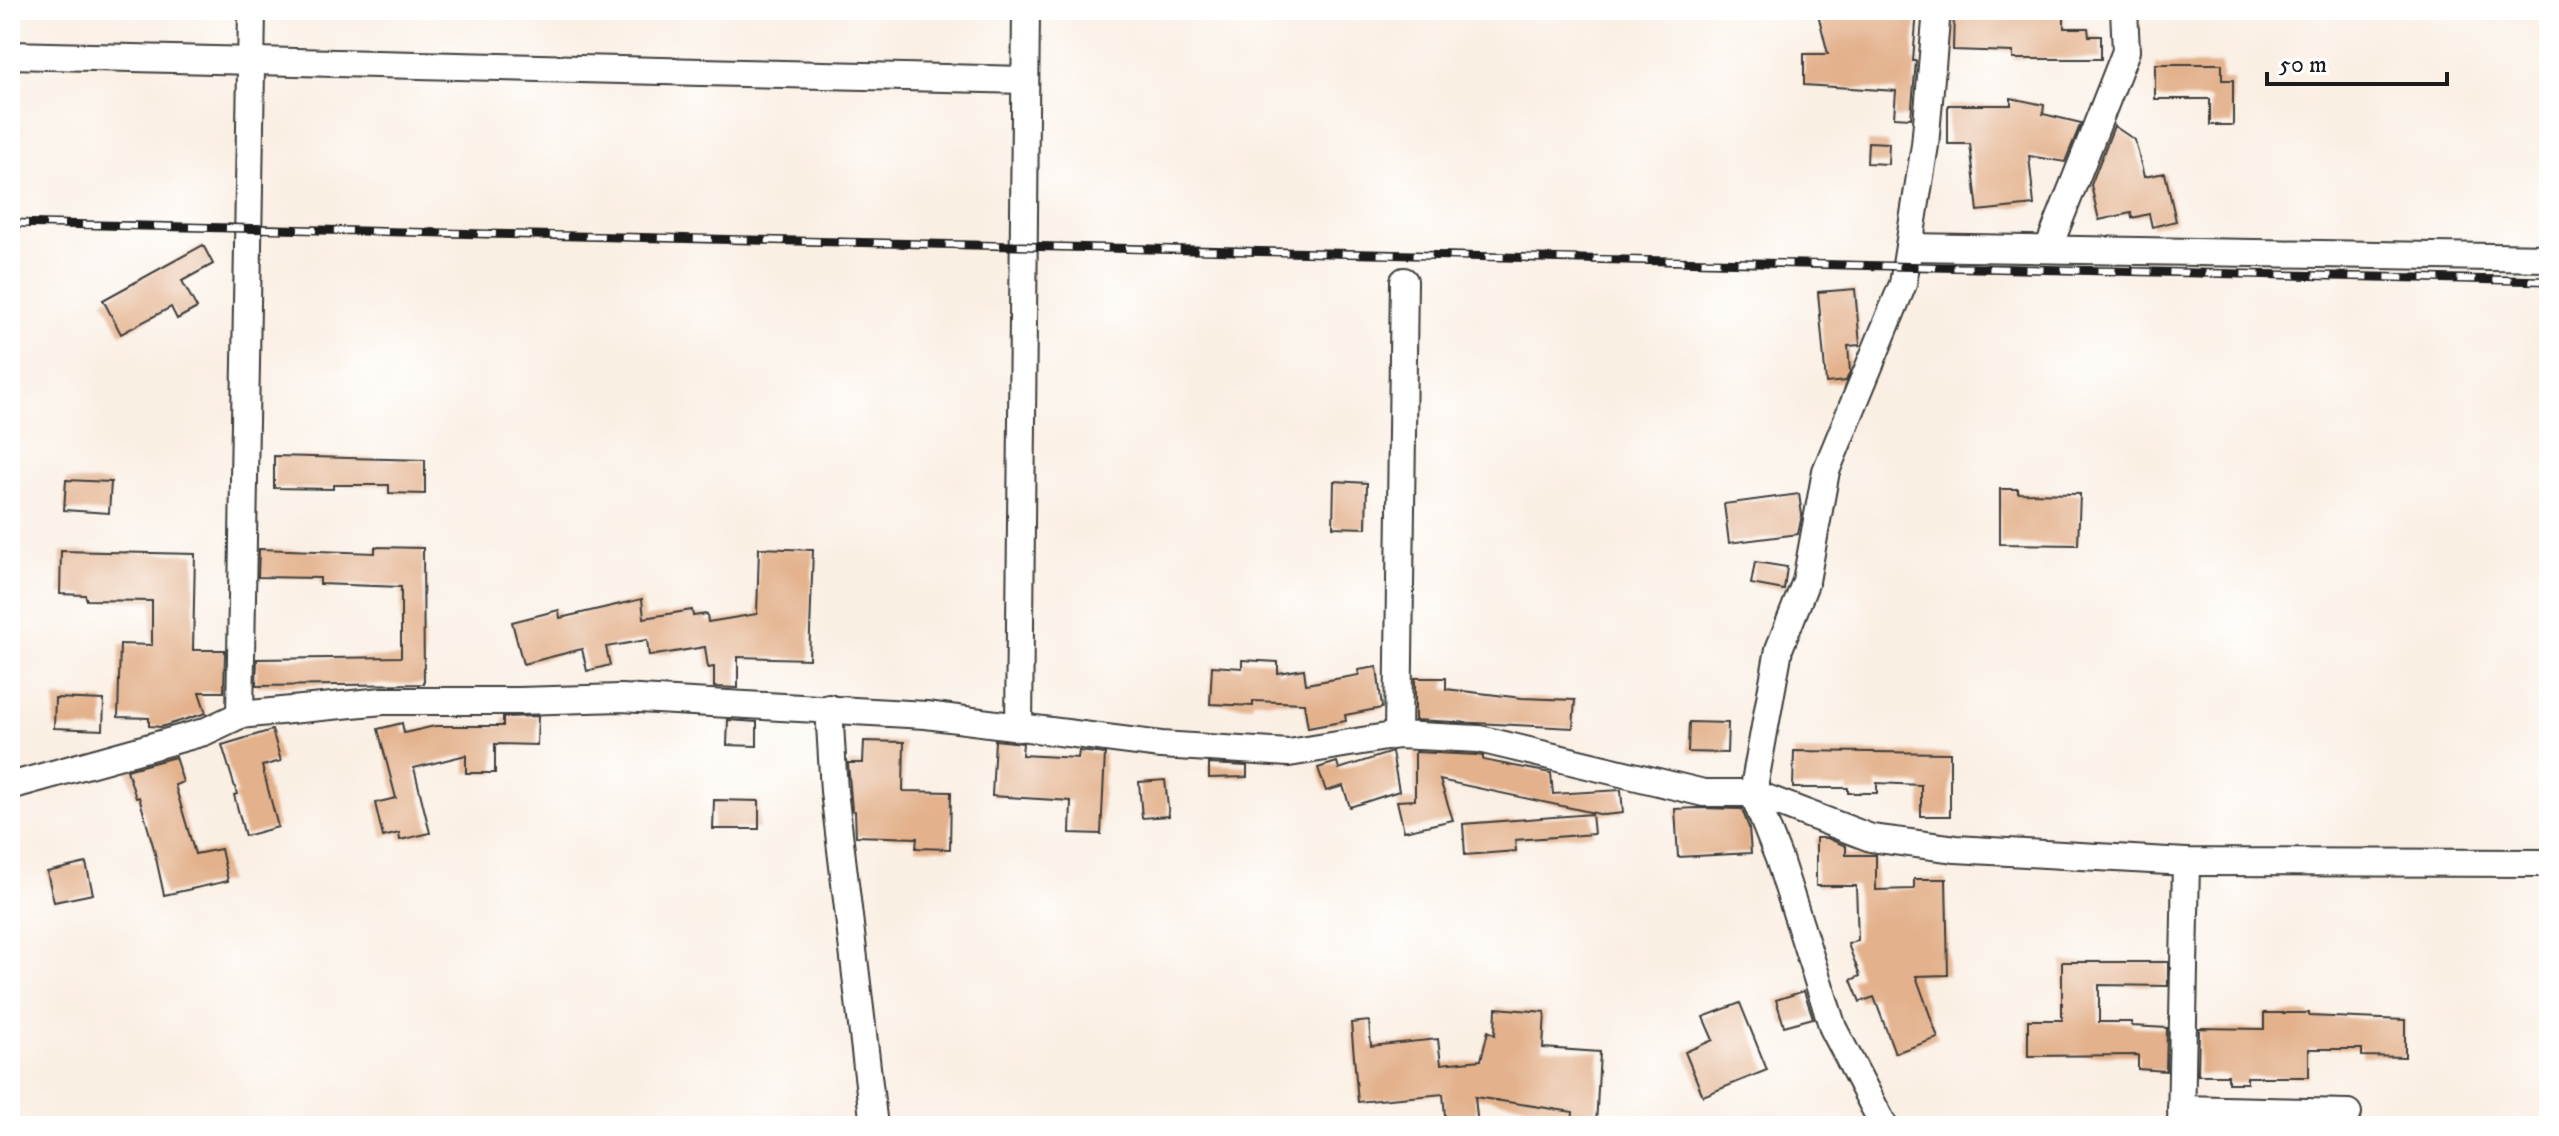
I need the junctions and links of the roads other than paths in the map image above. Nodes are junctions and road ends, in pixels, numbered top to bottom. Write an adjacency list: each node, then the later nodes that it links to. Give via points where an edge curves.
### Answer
1 (252, 10): 6 (street)
2 (1026, 10): 7 (street)
3 (1937, 10): 8 (street)
4 (2124, 10): 9 (street, via 2126,51)
5 (10, 55): 6 (street)
6 (251, 62): 7 (street); 13 (street)
7 (1025, 80): 14 (street)
8 (1909, 247): 9 (street); 17 (street, via 1903,284 1826,471 1806,581 1779,649)
9 (2048, 249): 10 (street)
10 (2549, 258)
11 (1404, 281): 15 (street)
12 (829, 708): 13 (street, via 621,698 383,701); 14 (street); 22 (street)
13 (240, 715): 16 (street, via 204,732)
14 (1019, 728): 15 (street, via 1289,753)
15 (1398, 735): 17 (street, via 1479,739 1704,793)
16 (10, 786)
17 (1753, 793): 18 (street, via 1871,838 1956,849); 23 (street, via 1833,1028)
18 (2186, 862): 19 (street); 21 (street)
19 (2549, 863)
20 (2348, 1113): 21 (street)
21 (2181, 1117)
22 (874, 1126)
23 (1884, 1126)

